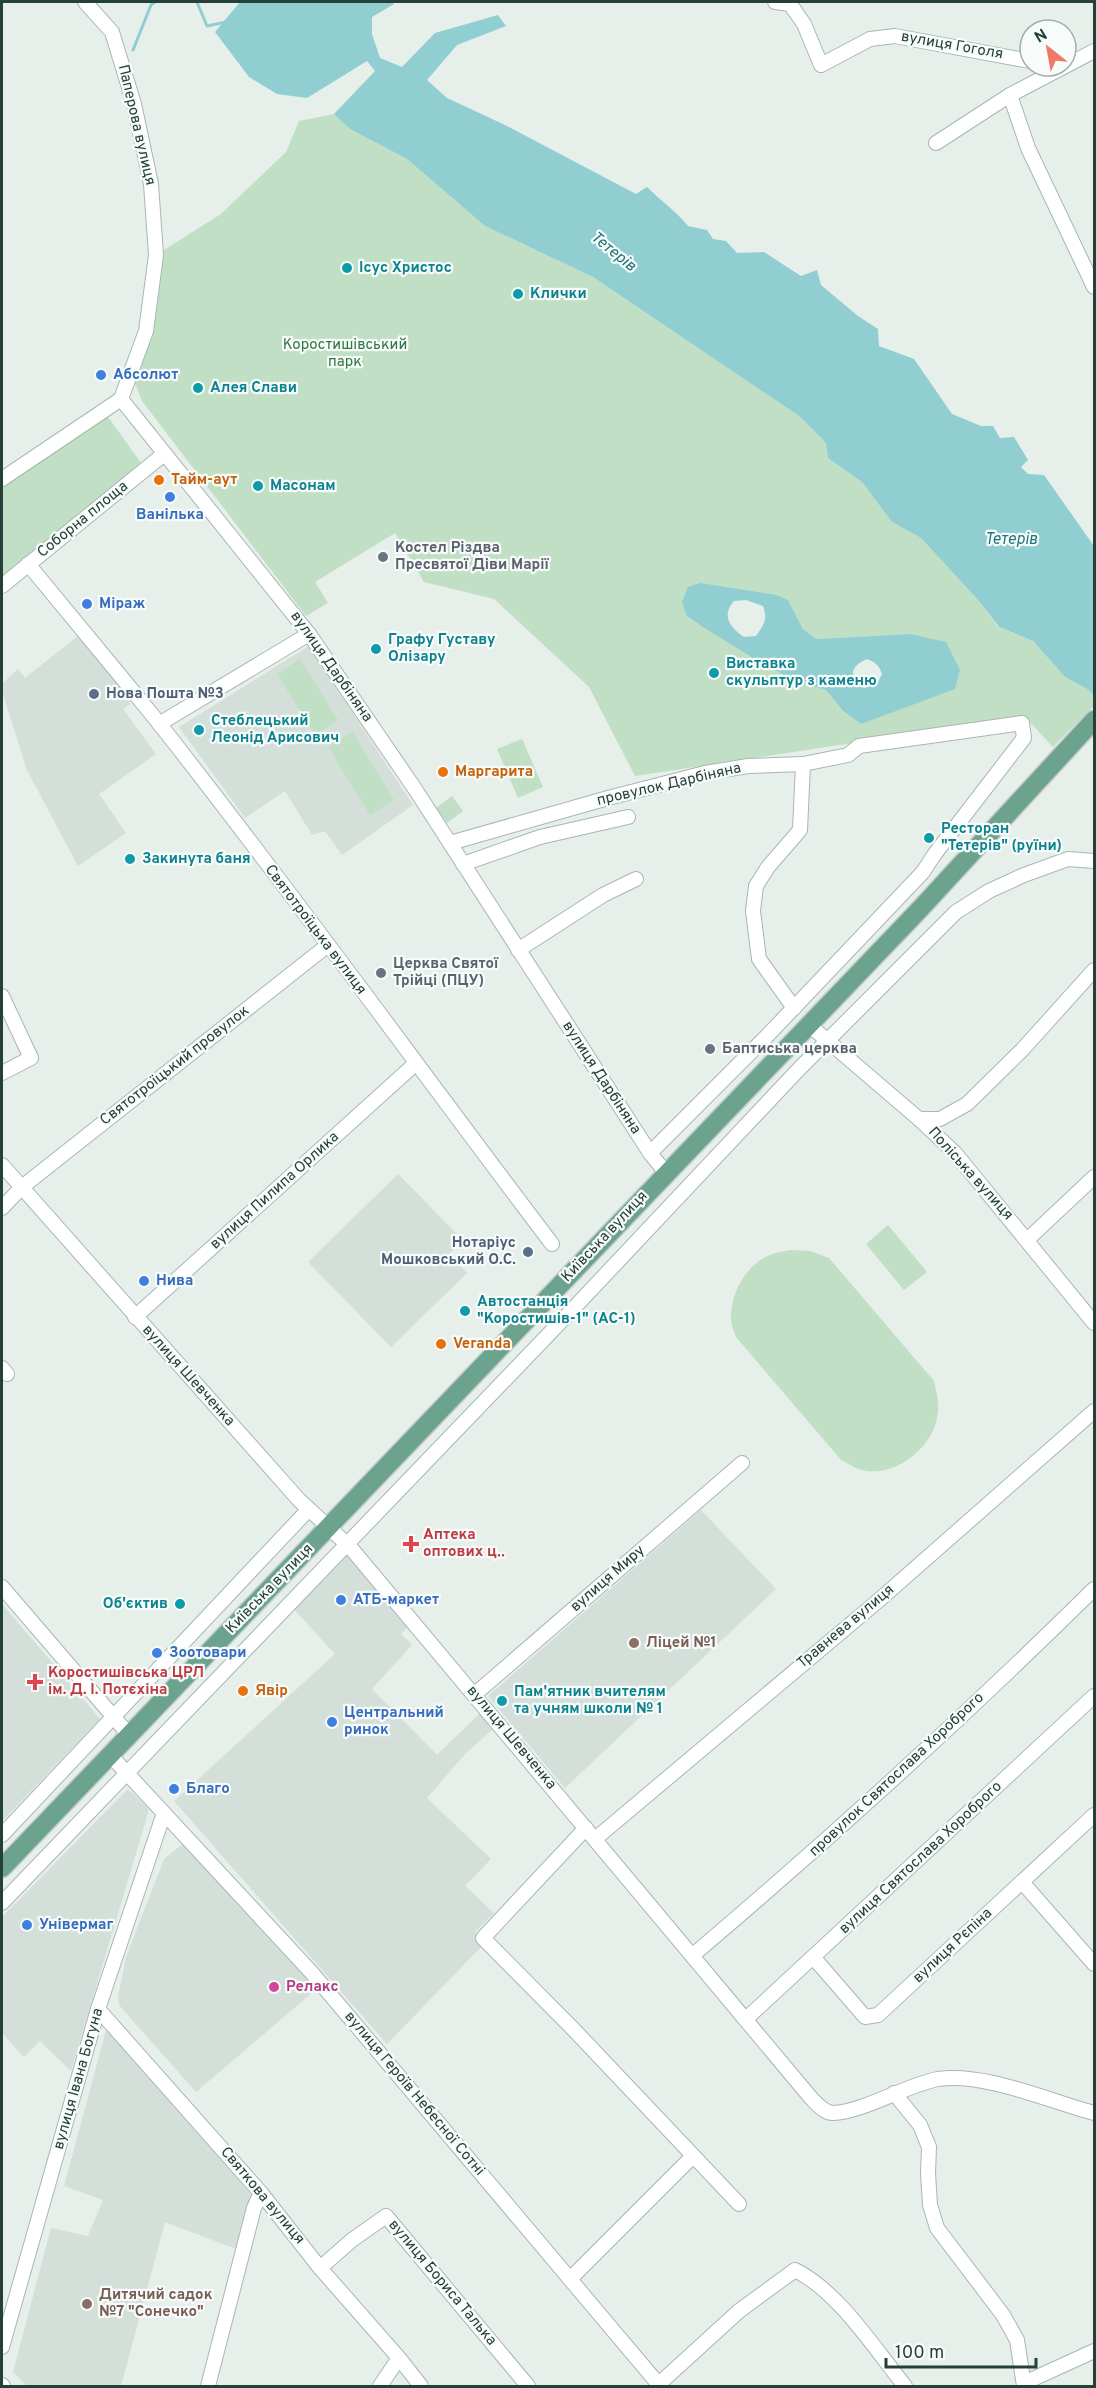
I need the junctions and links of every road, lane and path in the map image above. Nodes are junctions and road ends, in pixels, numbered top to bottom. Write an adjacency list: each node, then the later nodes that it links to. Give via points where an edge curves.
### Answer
1 (85, 2): 10 (street, Паперова вулиця, via 112,32 134,104 151,184 156,255 146,331)
2 (775, 2): 5 (street, вулиця Гоголя, via 790,4 804,24 821,65 870,39 895,36)
3 (1095, 51): 4 (street)
4 (1078, 58)
5 (1018, 59)
6 (1033, 78): 7 (street)
7 (1010, 95): 8 (street); 9 (street, via 1028,148)
8 (936, 142)
9 (1095, 287)
10 (121, 399): 11 (street, вулиця Дарбіняна); 12 (street)
11 (165, 454): 13 (street, Соборна площа); 15 (street, вулиця Дарбіняна)
12 (2, 479)
13 (28, 564): 14 (street, Соборна площа); 17 (street, Святотроїцька вулиця)
14 (2, 586)
15 (309, 634): 17 (street); 20 (street, вулиця Дарбіняна)
16 (1095, 720): 29 (main road, Київська вулиця)
17 (159, 724): 24 (street, Святотроїцька вулиця)
18 (803, 764): 20 (street, провулок Дарбіняна, via 748,766 705,773); 28 (street, via 800,830 756,886 753,911 759,959); 28 (street, провулок Дарбіняна, via 848,755 859,747 1022,723 1024,738 924,872)
19 (628, 817): 22 (street, via 540,837)
20 (450, 843): 22 (street, вулиця Дарбіняна)
21 (1095, 861): 30 (street, Київська вулиця, via 1068,859 1024,875 956,912)
22 (463, 864): 25 (street, вулиця Дарбіняна)
23 (636, 879): 25 (street, via 603,895)
24 (328, 945): 31 (street, Святотроїцька вулиця); 38 (street, Святотроїцький провулок)
25 (518, 950): 34 (street, вулиця Дарбіняна)
26 (1095, 970): 33 (street, via 967,1104 940,1119)
27 (2, 996): 32 (street, via 31,1058)
28 (794, 1008): 34 (street)
29 (808, 1024): 30 (street, Поліська вулиця); 36 (main road, Київська вулиця)
30 (829, 1041): 33 (street, Поліська вулиця); 48 (street, Київська вулиця)
31 (415, 1064): 41 (street, Святотроїцька вулиця); 42 (street, вулиця Пилипа Орлика)
32 (2, 1073)
33 (919, 1119): 40 (street, Поліська вулиця, via 955,1153)
34 (650, 1153): 36 (street, вулиця Дарбіняна)
35 (2, 1165): 38 (street, вулиця Шевченка)
36 (666, 1173): 47 (main road, Київська вулиця)
37 (1095, 1177): 40 (street)
38 (22, 1187): 39 (street, Святотроїцький провулок); 42 (street, вулиця Шевченка)
39 (2, 1208)
40 (1027, 1240): 43 (street, Поліська вулиця)
41 (552, 1244)
42 (135, 1317): 46 (street, вулиця Шевченка)
43 (1095, 1323)
44 (1095, 1412): 61 (street, Травнева вулиця)
45 (742, 1463): 51 (street, вулиця Миру)
46 (309, 1509): 47 (street, вулиця Шевченка); 53 (street)
47 (329, 1527): 48 (street, вулиця Шевченка); 54 (main road, Київська вулиця)
48 (347, 1544): 51 (street, вулиця Шевченка); 56 (street, Київська вулиця)
49 (2, 1587): 53 (street)
50 (1095, 1589): 65 (street, провулок Святослава Хороброго, via 813,1853)
51 (475, 1694): 59 (street, вулиця Шевченка)
52 (1095, 1696): 66 (street, вулиця Святослава Хороброго)
53 (114, 1717): 54 (street); 60 (street)
54 (130, 1736): 55 (main road, Київська вулиця)
55 (111, 1756): 56 (street, вулиця Героїв Небесної Сотні); 62 (main road, Київська вулиця)
56 (126, 1773): 57 (street, вулиця Героїв Небесної Сотні); 64 (street, Київська вулиця)
57 (164, 1813): 68 (street, вулиця Івана Богуна); 76 (street, вулиця Героїв Небесної Сотні, via 312,1973)
58 (1095, 1815): 63 (street, вулиця Рєпіна)
59 (586, 1828): 61 (street, вулиця Шевченка); 72 (street, via 483,1938)
60 (2, 1835)
61 (595, 1839): 65 (street, вулиця Шевченка)
62 (2, 1868)
63 (1022, 1882): 66 (street, вулиця Рєпіна, via 878,2015 865,2017); 67 (street)
64 (2, 1903)
65 (693, 1955): 69 (street, вулиця Шевченка)
66 (814, 1958): 69 (street, вулиця Святослава Хороброго)
67 (1095, 1964)
68 (98, 2009): 73 (street, Святкова вулиця); 77 (street, вулиця Івана Богуна)
69 (746, 2019): 70 (street, вулиця Шевченка, via 824,2110 832,2113 857,2107)
70 (894, 2093): 71 (street, вулиця Шевченка, via 939,2079 966,2079); 81 (street, via 921,2125 929,2147 930,2205 937,2228 1017,2340)
71 (1095, 2113)
72 (693, 2156): 74 (street); 76 (street)
73 (261, 2193): 75 (street, Святкова вулиця); 82 (street)
74 (739, 2204)
75 (320, 2268): 79 (street, Святкова вулиця); 85 (street, вулиця Бориса Талька, via 386,2216)
76 (570, 2278): 80 (street, вулиця Героїв Небесної Сотні)
77 (2, 2347)
78 (1095, 2352): 81 (street)
79 (399, 2358): 83 (street); 84 (street, Святкова вулиця)
80 (659, 2385): 86 (street, via 739,2311 795,2270 811,2278 848,2315)
81 (1024, 2385)
82 (208, 2386)
83 (380, 2386)
84 (421, 2386)
85 (528, 2386)
86 (905, 2386)

